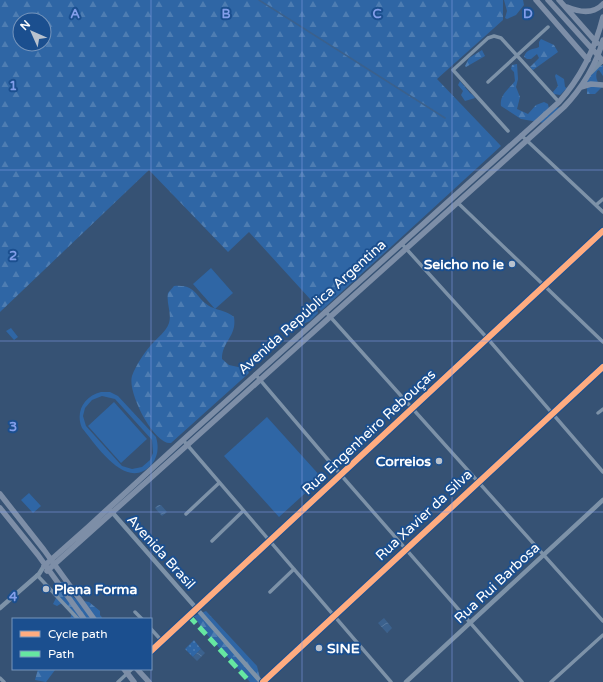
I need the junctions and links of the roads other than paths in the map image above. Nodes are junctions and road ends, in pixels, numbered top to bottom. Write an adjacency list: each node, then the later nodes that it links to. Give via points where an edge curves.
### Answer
1 (536, 0): 14 (main road)
2 (548, 0): 11 (main road)
3 (559, 0): 5 (main road)
4 (603, 4): 5 (main road, via 589,12 580,12)
5 (565, 6): 9 (main road)
6 (603, 17): 9 (main road, Avenida República Argentina)
7 (548, 27): 12 (street)
8 (603, 40): 10 (main road, Avenida República Argentina)
9 (596, 41): 10 (main road); 11 (main road, Avenida República Argentina)
10 (602, 48): 13 (main road, Avenida República Argentina)
11 (592, 50): 13 (main road); 14 (main road, Avenida República Argentina)
12 (516, 55): 17 (street); 20 (street); 21 (street, via 501,38 494,36 488,38 453,70)
13 (598, 56): 15 (main road); 16 (main road, Avenida República Argentina)
14 (588, 60): 20 (main road, Avenida República Argentina, via 571,89)
15 (603, 61): 16 (main road, Avenida República Argentina)
16 (587, 76): 19 (main road, Avenida República Argentina)
17 (488, 82)
18 (603, 85): 19 (main road, via 591,84)
19 (580, 87): 23 (main road, Avenida República Argentina, via 564,107)
20 (559, 102): 22 (main road, Avenida República Argentina)
21 (508, 131)
22 (521, 135): 23 (street); 29 (main road, Avenida República Argentina)
23 (526, 140): 25 (main road, Avenida República Argentina); 26 (street)
24 (603, 199): 26 (street)
25 (457, 202): 30 (main road, Avenida República Argentina); 31 (street)
26 (596, 205): 27 (street)
27 (603, 212)
28 (603, 231): 31 (street, Rua Engenheiro Rebouças)
29 (401, 243): 30 (street); 32 (main road, Avenida República Argentina)
30 (405, 248): 33 (main road, Avenida República Argentina); 34 (street)
31 (546, 286): 34 (street, Rua Engenheiro Rebouças); 35 (street)
32 (325, 311): 33 (street); 37 (main road, Avenida República Argentina)
33 (330, 316): 38 (main road, Avenida República Argentina); 39 (street)
34 (488, 339): 39 (street, Rua Engenheiro Rebouças); 41 (street)
35 (603, 342)
36 (603, 367): 41 (street, Rua Xavier da Silva)
37 (255, 374): 38 (street); 43 (main road, Avenida República Argentina)
38 (260, 379): 44 (main road, Avenida República Argentina); 46 (street)
39 (413, 408): 46 (street, Rua Engenheiro Rebouças); 47 (street)
40 (603, 408): 42 (street)
41 (552, 413): 45 (street); 47 (street, Rua Xavier da Silva)
42 (598, 413)
43 (183, 440): 44 (street); 52 (main road, Avenida República Argentina)
44 (187, 445): 48 (street); 52 (main road, Avenida República Argentina)
45 (603, 472)
46 (341, 475): 55 (street, Rua Engenheiro Rebouças); 57 (street)
47 (478, 482): 57 (street, Rua Xavier da Silva); 58 (street)
48 (219, 483): 53 (street); 54 (street)
49 (0, 494): 59 (main road)
50 (603, 500): 58 (street, Rua Rui Barbosa)
51 (0, 508): 61 (main road)
52 (110, 511): 59 (main road, Avenida República Argentina); 60 (main road, Avenida República Argentina); 67 (street, Avenida Brasil)
53 (243, 511): 55 (street); 56 (street)
54 (186, 514)
55 (269, 540): 62 (street); 67 (street, Rua Engenheiro Rebouças)
56 (212, 541)
57 (405, 548): 69 (street, Rua Xavier da Silva); 75 (street)
58 (545, 554): 74 (street); 75 (street, Rua Rui Barbosa)
59 (51, 560): 60 (main road); 61 (main road, Avenida República Argentina)
60 (55, 565): 63 (main road, Avenida República Argentina); 72 (main road)
61 (44, 566): 63 (main road); 64 (street, Avenida República Argentina)
62 (294, 569): 65 (street); 69 (street)
63 (47, 571): 64 (street, Avenida República Argentina); 71 (main road)
64 (38, 575): 66 (street, Avenida República Argentina); 70 (street)
65 (270, 592)
66 (0, 608)
67 (197, 608): 78 (street, Rua Engenheiro Rebouças); 87 (street, Avenida Brasil)
68 (135, 612): 73 (street)
69 (334, 615): 87 (street, Rua Xavier da Silva); 88 (street)
70 (77, 618)
71 (83, 618)
72 (93, 618)
73 (141, 618)
74 (603, 621)
75 (470, 622): 89 (street, Rua Rui Barbosa); 90 (street)
76 (152, 630): 78 (street)
77 (603, 635): 91 (street)
78 (162, 641): 79 (street, Rua Engenheiro Rebouças)
79 (152, 650)
80 (127, 670): 84 (street); 85 (main road)
81 (138, 670): 86 (main road)
82 (0, 678): 83 (street)
83 (4, 682)
84 (118, 682)
85 (134, 682)
86 (149, 682)
87 (262, 682)
88 (391, 682)
89 (406, 682)
90 (522, 682)
91 (551, 682)

